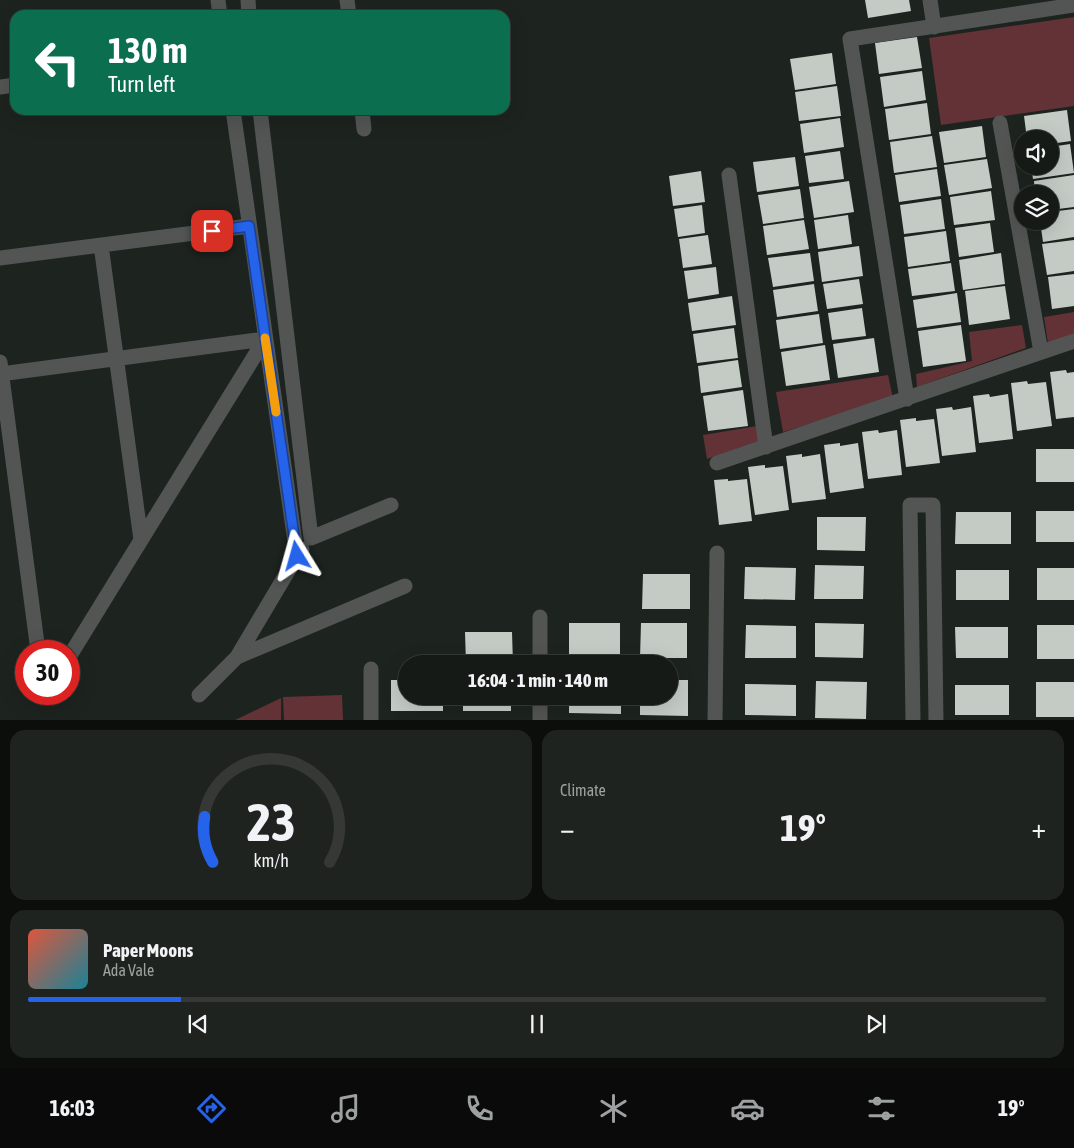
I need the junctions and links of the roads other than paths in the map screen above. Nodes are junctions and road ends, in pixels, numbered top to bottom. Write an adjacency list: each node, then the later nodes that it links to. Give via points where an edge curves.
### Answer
1 (930, 0): 3 (street)
2 (1070, 3): 3 (street)
3 (934, 27): 18 (street, via 850,39)
4 (233, 115): 10 (street)
5 (261, 115): 22 (street)
6 (363, 115): 8 (street)
7 (1000, 124): 15 (street)
8 (364, 129)
9 (730, 175): 19 (street)
10 (249, 226): 11 (street); 13 (street)
11 (101, 245): 12 (street); 16 (street)
12 (0, 258)
13 (265, 339): 16 (street); 23 (street); 25 (street)
14 (1074, 342): 15 (street)
15 (1041, 352): 18 (street)
16 (116, 358): 17 (street); 23 (street)
17 (0, 370): 28 (street)
18 (907, 399): 19 (street)
19 (766, 447): 20 (street)
20 (717, 463)
21 (391, 505): 22 (street)
22 (311, 538): 25 (street)
23 (141, 540): 29 (street)
24 (717, 553): 37 (street)
25 (297, 556): 31 (street)
26 (405, 586): 31 (street)
27 (540, 617): 30 (street)
28 (37, 640)
29 (79, 640)
30 (540, 655)
31 (237, 657): 33 (street)
32 (371, 669): 35 (street)
33 (199, 695)
34 (540, 705): 36 (street)
35 (370, 720)
36 (540, 720)
37 (715, 720)
38 (913, 720): 39 (street, via 910,505 933,505)
39 (936, 720)

